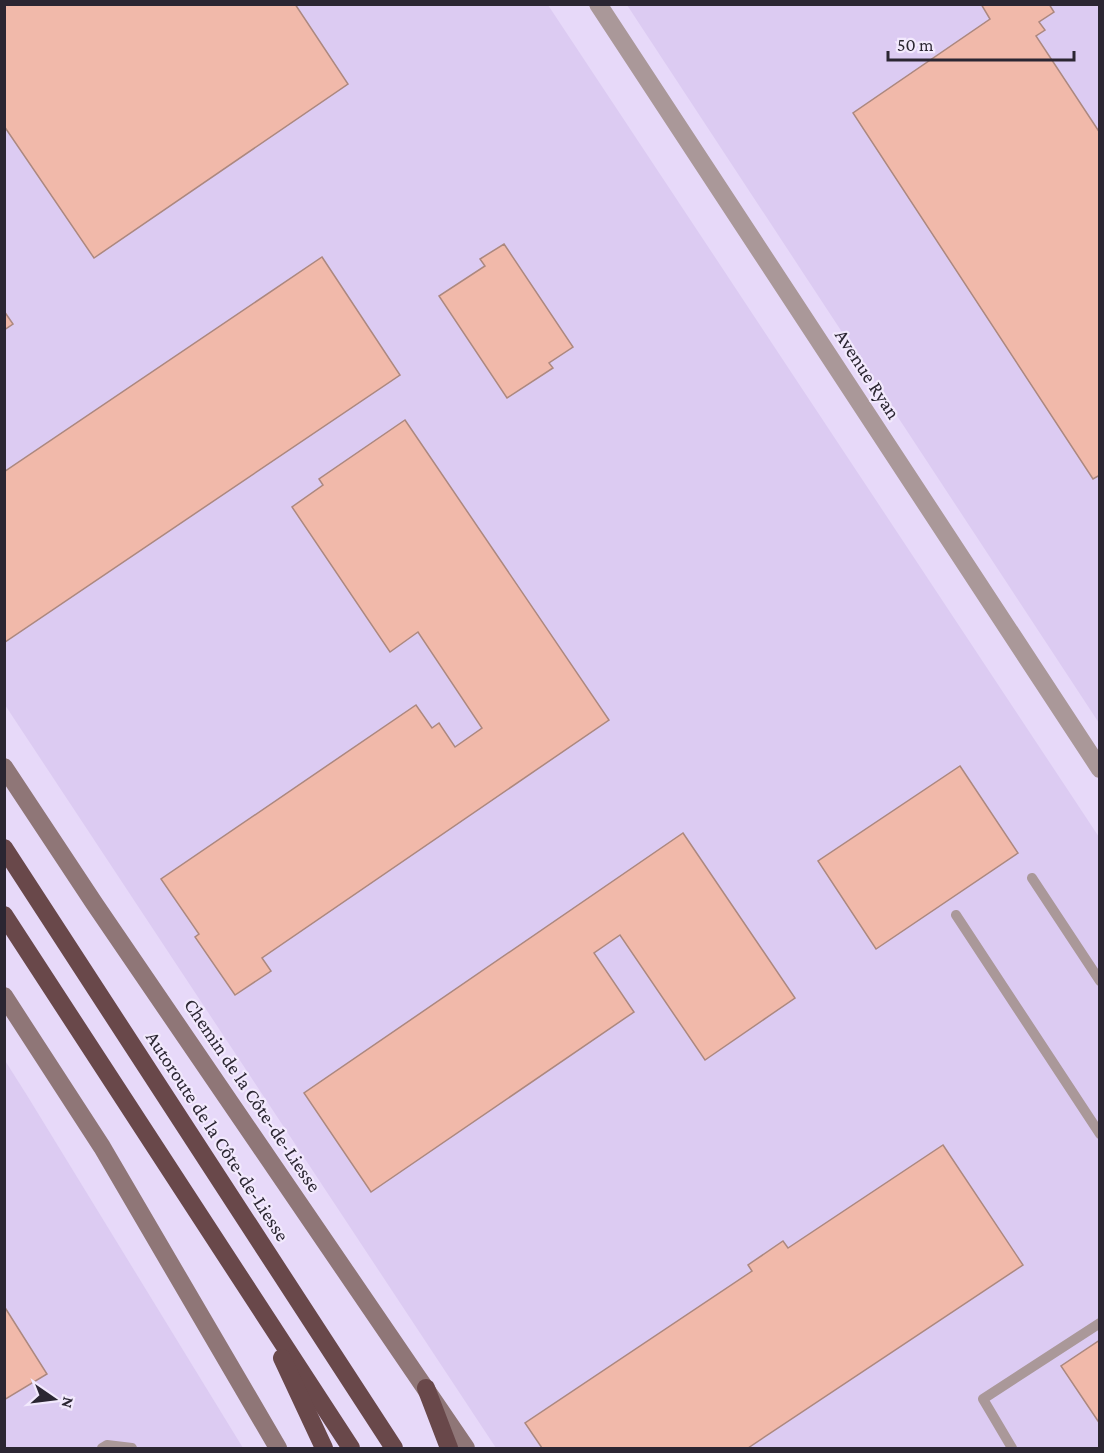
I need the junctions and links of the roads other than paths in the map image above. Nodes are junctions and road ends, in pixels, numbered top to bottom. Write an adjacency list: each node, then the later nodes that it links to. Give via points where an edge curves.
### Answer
1 (598, 4): 3 (street, Avenue Ryan)
2 (4, 767): 13 (main road, Chemin de la Côte-de-Liesse)
3 (1100, 769)
4 (4, 848): 19 (highway, Autoroute de la Côte-de-Liesse)
5 (1032, 878): 8 (lane)
6 (4, 915): 11 (highway)
7 (956, 915): 10 (lane)
8 (1100, 981)
9 (4, 996): 16 (main road, via 102,1147)
10 (1100, 1134)
11 (255, 1299): 17 (highway); 18 (highway)
12 (1100, 1323): 22 (lane, via 983,1399)
13 (426, 1388): 20 (highway); 21 (main road, Chemin de la Côte-de-Liesse)
14 (102, 1449): 15 (lane, via 108,1445)
15 (132, 1449)
16 (278, 1449)
17 (324, 1449)
18 (351, 1449)
19 (394, 1449)
20 (449, 1449)
21 (466, 1449)
22 (1012, 1449)

